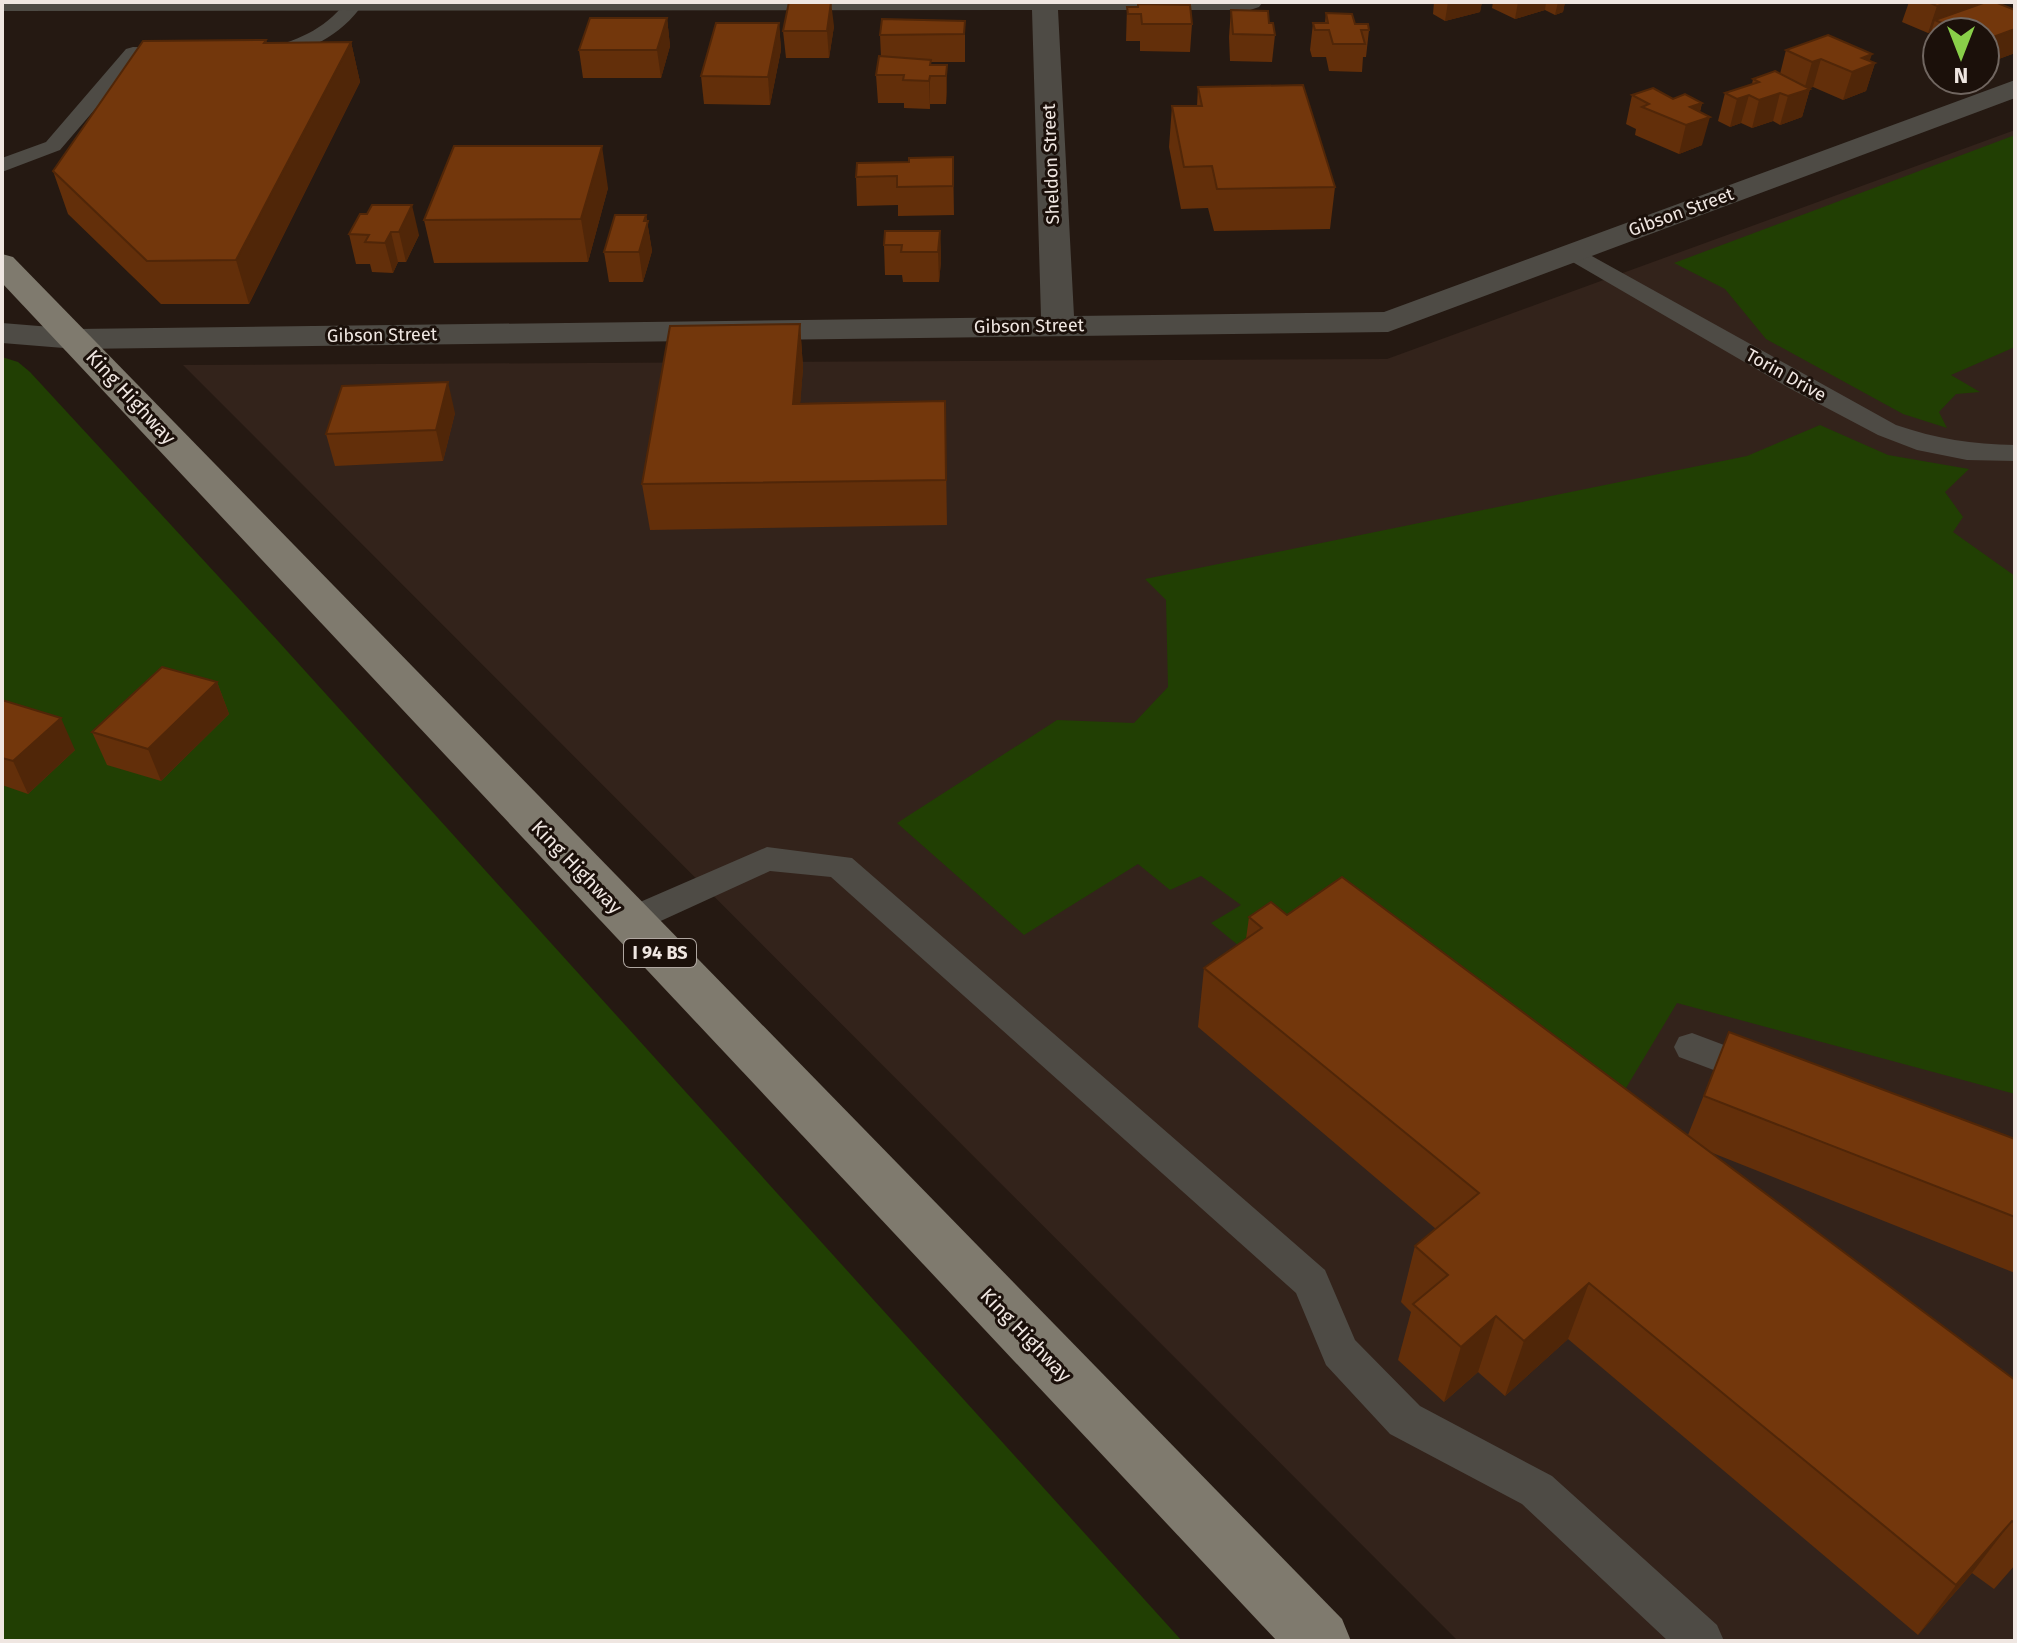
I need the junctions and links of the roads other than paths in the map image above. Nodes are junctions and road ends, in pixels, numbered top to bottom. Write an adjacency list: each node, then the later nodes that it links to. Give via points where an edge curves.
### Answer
1 (1045, 2): 2 (street); 4 (street); 11 (street, Sheldon Street)
2 (1250, 2)
3 (2, 3): 4 (street)
4 (355, 3): 6 (lane, via 339,25 315,42)
5 (192, 54): 8 (lane, via 133,53 53,146)
6 (251, 54)
7 (2015, 88): 9 (street, Gibson Street)
8 (2, 166)
9 (1572, 252): 11 (street, Gibson Street, via 1388,322); 14 (lane, Torin Drive, via 1887,430 1967,452)
10 (2, 264): 13 (main road, King Highway / I 94 BS)
11 (1058, 326): 13 (street, Gibson Street)
12 (2, 333): 13 (street, Gibson Street)
13 (76, 339): 15 (main road, King Highway / I 94 BS)
14 (2015, 453)
15 (629, 921): 18 (main road, King Highway / I 94 BS); 19 (lane, via 767,859 840,866 1311,1282 1340,1352 1405,1420 1537,1490)
16 (1692, 1047): 17 (lane)
17 (1795, 1088)
18 (1320, 1641)
19 (1701, 1641)

